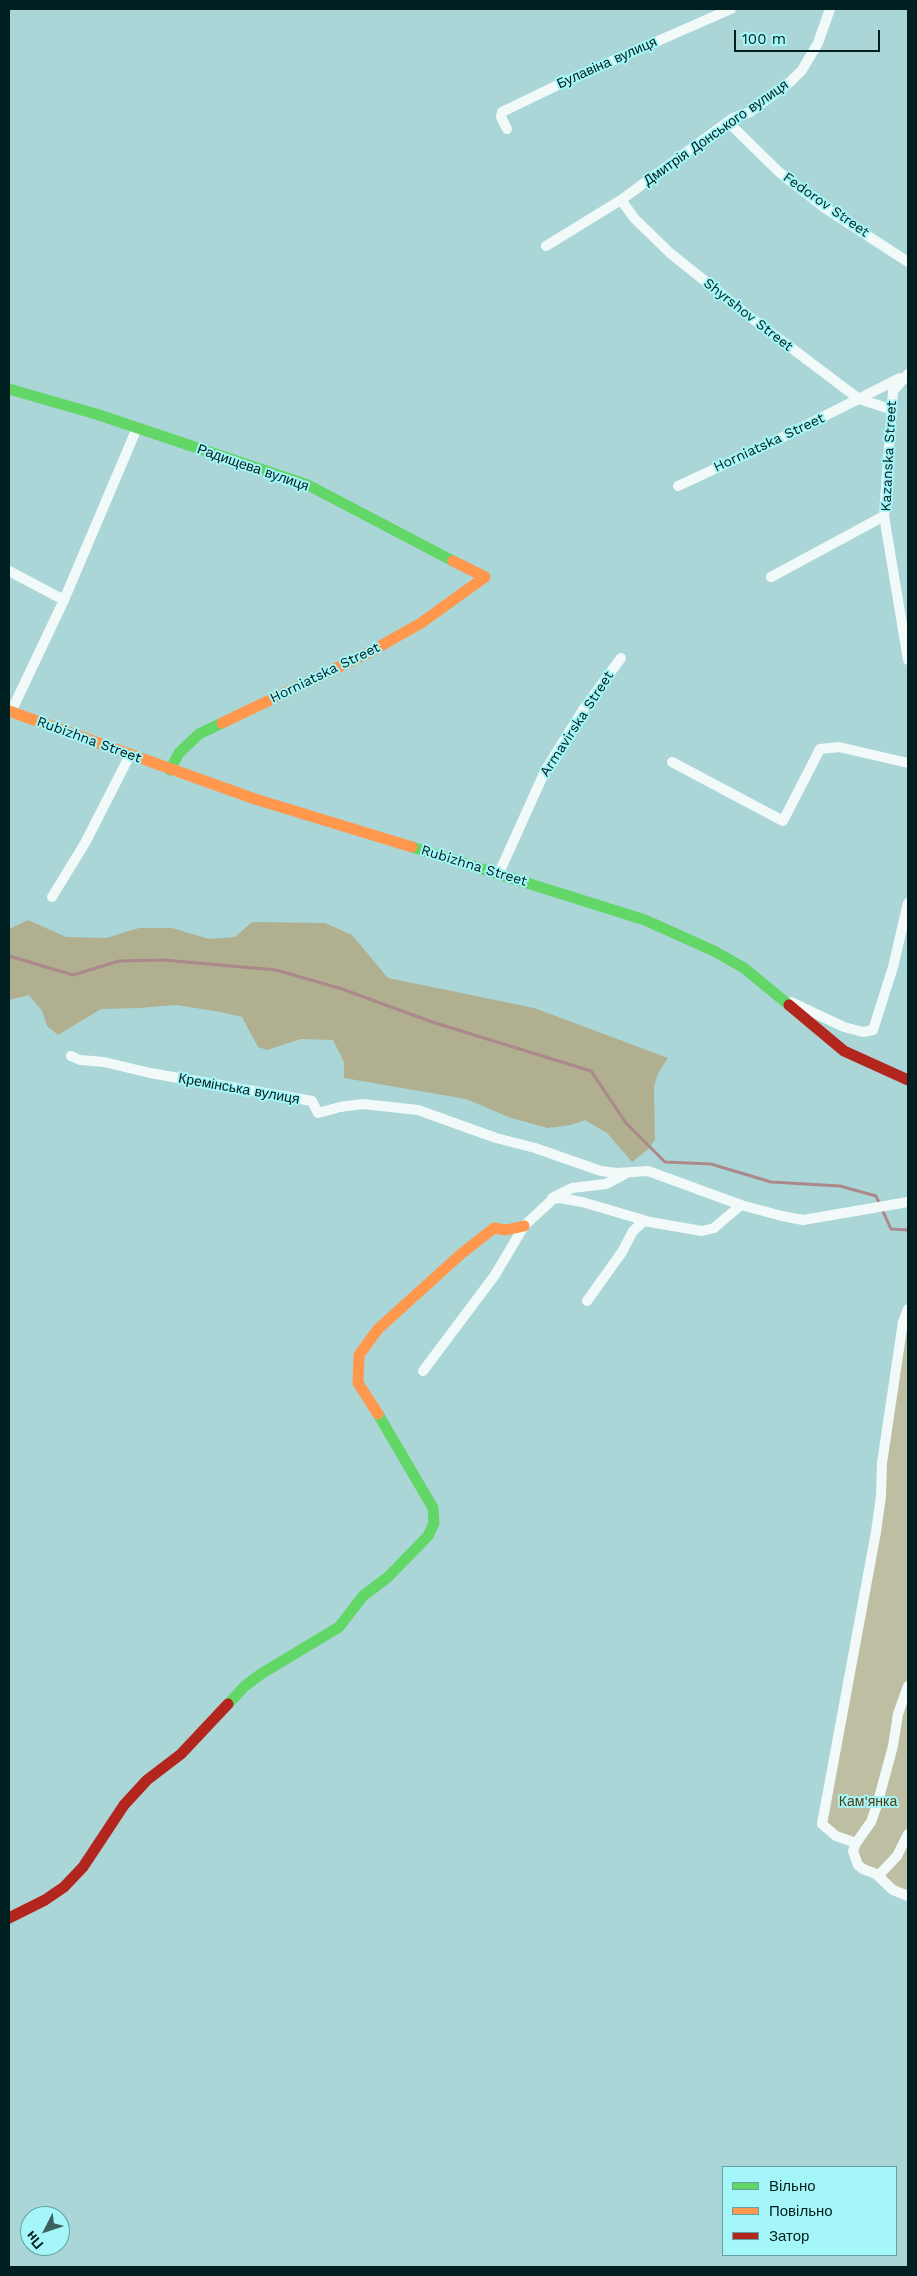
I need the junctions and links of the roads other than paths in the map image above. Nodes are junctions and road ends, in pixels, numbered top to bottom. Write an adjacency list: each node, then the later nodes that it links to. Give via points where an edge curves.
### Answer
1 (731, 9): 4 (street, Булавіна вулиця, via 502,112)
2 (830, 9): 3 (street, Дмитрія Донського вулиця, via 818,43 802,70 750,112)
3 (728, 122): 5 (street, Дмитрія Донського вулиця); 7 (street, Fedorov Street, via 779,172 825,208)
4 (507, 129)
5 (621, 200): 6 (street, Дмитрія Донського вулиця); 10 (street, Shyrshov Street, via 634,219 670,253)
6 (546, 246)
7 (908, 262)
8 (907, 375): 10 (street, Horniatska Street); 11 (street, Kazanska Street, via 893,391)
9 (9, 389): 12 (street, Радищева вулиця)
10 (859, 399): 11 (street, Shyrshov Street); 13 (street, Horniatska Street)
11 (890, 409): 14 (street, Kazanska Street)
12 (136, 428): 16 (street, Радищева вулиця, via 308,485); 18 (street)
13 (678, 486)
14 (884, 516): 17 (street); 20 (street, Kazanska Street)
15 (9, 571): 18 (street)
16 (485, 577): 25 (street, Horniatska Street, via 421,623 370,652 199,734 178,753)
17 (771, 577)
18 (64, 600): 21 (street)
19 (621, 658): 26 (street, Armavirska Street, via 583,710 545,771)
20 (908, 660)
21 (10, 712): 22 (street, Rubizhna Street)
22 (130, 755): 25 (street, Rubizhna Street); 27 (street, via 85,843)
23 (672, 762): 24 (street, via 783,821 820,749 839,747)
24 (908, 764)
25 (170, 770): 26 (street, Rubizhna Street, via 336,826)
26 (499, 873): 29 (street, Rubizhna Street, via 645,920 690,939 744,968)
27 (52, 897)
28 (908, 902): 29 (street, via 893,967 873,1030 863,1032 844,1026)
29 (779, 996): 31 (street, Rubizhna Street, via 844,1051)
30 (71, 1056): 32 (street, Кремінська вулиця, via 312,1101 318,1113 363,1104 418,1110 601,1171)
31 (908, 1080)
32 (629, 1172): 34 (street, Кремінська вулиця, via 648,1171); 35 (street, Кремінська вулиця, via 606,1184 572,1188 554,1196)
33 (908, 1202): 34 (street, Кремінська вулиця, via 804,1220)
34 (742, 1204): 36 (street, Кремінська вулиця, via 707,1231)
35 (545, 1208): 36 (street, Кремінська вулиця, via 553,1199 560,1198); 37 (street, Кремінська вулиця)
36 (647, 1221): 38 (street, via 640,1222 633,1231)
37 (524, 1226): 40 (street, Кремінська вулиця, via 495,1275); 46 (street, via 506,1230 494,1228 372,1336 359,1355 358,1383 434,1508 433,1530 388,1577 363,1596 339,1627 245,1686 180,1754 147,1780 124,1805 83,1867 64,1887)
38 (587, 1301)
39 (908, 1309): 43 (street, via 903,1322 882,1463 876,1532 822,1824 836,1836)
40 (423, 1371)
41 (908, 1686): 43 (street, via 898,1714 877,1805 871,1822)
42 (908, 1834): 44 (street, via 897,1856)
43 (856, 1843): 44 (street, via 853,1852 858,1865)
44 (878, 1876): 45 (street, via 893,1890)
45 (908, 1896)
46 (9, 1918)

